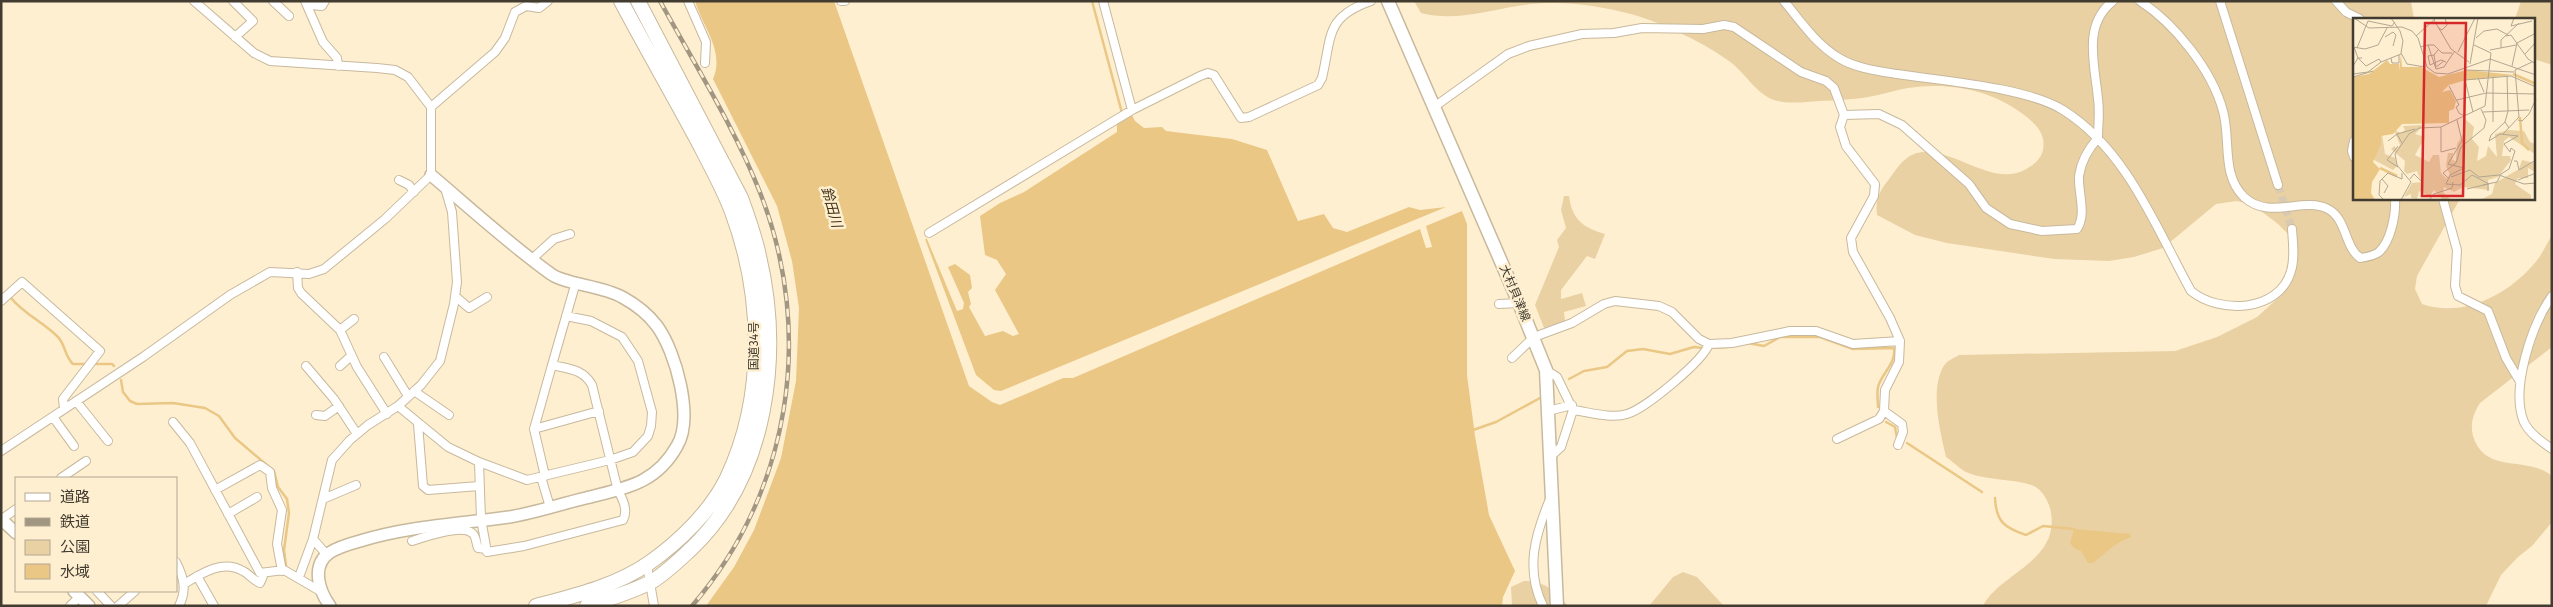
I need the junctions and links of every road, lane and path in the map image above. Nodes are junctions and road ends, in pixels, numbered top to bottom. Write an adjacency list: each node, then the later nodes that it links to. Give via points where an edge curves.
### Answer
1 (194, 1): 21 (street)
2 (272, 1): 19 (street)
3 (306, 1): 4 (street, via 322,6); 23 (street, via 323,42 337,58)
4 (325, 1)
5 (548, 1): 18 (street, via 539,8)
6 (622, 1): 108 (highway, 国道34号, via 732,212 746,259 756,333 748,415 727,479 676,543)
7 (638, 1): 114 (highway, 国道34号, via 741,198 759,256 769,344 765,396 749,462 734,492 704,537)
8 (688, 1): 22 (street, via 706,42)
9 (1103, 1): 26 (street)
10 (1371, 1): 26 (street, via 1344,13 1335,22 1318,85 1249,117 1241,118 1214,75 1208,73)
11 (1388, 1): 25 (main road, 大村貝津線)
12 (1784, 1): 28 (street, via 1820,46 1840,60 1872,70 2028,95 2063,110)
13 (2113, 1): 28 (street, via 2098,15 2093,34)
14 (2140, 1): 34 (street, via 2166,24 2204,68 2223,111 2227,159 2244,198 2264,209 2319,206 2329,210 2339,218 2352,252 2360,258 2379,251 2386,241)
15 (2220, 1): 31 (street)
16 (2336, 1): 20 (street, via 2346,12)
17 (237, 2): 21 (street, via 253,21)
18 (519, 5): 24 (street, via 505,38 495,52)
19 (289, 16)
20 (2358, 18)
21 (235, 37): 23 (street, via 270,61)
22 (706, 63)
23 (338, 66): 24 (street, via 395,70 408,77)
24 (431, 107): 29 (street)
25 (1434, 107): 27 (street, via 1508,54 1528,46 1582,34 1642,28 1703,29 1724,25 1734,27 1801,72 1826,81 1834,88); 46 (main road, 大村貝津線)
26 (1131, 111): 37 (street)
27 (1844, 115): 28 (street, via 1878,114 1902,125 1969,184 1986,208 2010,224 2042,231 2077,229 2082,221 2080,169); 52 (street, via 1840,127 1846,146 1875,184 1874,196 1851,238 1853,252)
28 (2098, 138): 36 (street, via 2129,177 2191,291 2201,299 2234,306 2254,304 2278,293 2291,272)
29 (431, 175): 32 (street); 33 (street)
30 (399, 180): 33 (street)
31 (2278, 185)
32 (445, 187): 39 (street); 42 (street, via 454,226)
33 (414, 192): 40 (street, via 324,269 309,274)
34 (2395, 200)
35 (2443, 200): 61 (street, via 2457,250 2454,286 2458,296 2488,311 2506,358)
36 (2292, 229)
37 (929, 233)
38 (570, 234): 39 (street, via 554,239)
39 (532, 259): 41 (street, via 553,276)
40 (297, 272): 50 (street, via 301,293); 63 (street, via 270,272 230,295)
41 (576, 282): 48 (street); 94 (street, via 622,296 658,327 683,401 683,430 672,455 658,472 642,482)
42 (455, 296): 44 (street, via 469,308); 62 (street, via 440,362)
43 (2552, 296): 61 (street, via 2531,340)
44 (487, 297)
45 (1, 301): 67 (street, via 22,282 100,351 63,399)
46 (1519, 303): 47 (street); 51 (main road, 大村貝津線)
47 (1499, 304)
48 (566, 316): 59 (street); 86 (street, via 591,321 622,337 638,361 652,412 651,426 633,452)
49 (354, 319): 50 (street)
50 (340, 330): 54 (street)
51 (1534, 337): 53 (street, via 1572,323 1604,304 1632,301 1672,312); 56 (street); 60 (main road, 大村貝津線)
52 (1900, 341): 53 (street, via 1852,344 1816,331 1790,331); 70 (street, via 1899,362 1885,390)
53 (1707, 348): 66 (street, via 1680,377 1628,414 1612,415)
54 (351, 356): 58 (street); 71 (street)
55 (384, 357): 62 (street)
56 (1512, 358)
57 (306, 366): 64 (street)
58 (340, 366)
59 (552, 366): 68 (street, via 578,370 587,376); 77 (street)
60 (1546, 370): 66 (street, via 1557,377); 69 (main road, 大村貝津線)
61 (2519, 380): 83 (street, via 2524,423)
62 (411, 393): 65 (street); 73 (street)
63 (76, 401): 67 (street); 80 (street)
64 (339, 406): 72 (street, via 325,416); 78 (street)
65 (398, 406): 71 (street); 76 (street)
66 (1572, 408): 69 (street); 85 (street, via 1561,447)
67 (64, 409): 74 (street)
68 (599, 411): 77 (street); 86 (street)
69 (1548, 411): 85 (main road, 大村貝津線)
70 (1884, 411): 79 (street, via 1879,419); 81 (street, via 1902,424)
71 (387, 414): 78 (street)
72 (316, 415)
73 (449, 415)
74 (53, 417): 82 (street); 84 (street)
75 (173, 422): 93 (street, via 190,443)
76 (418, 424): 88 (street, via 448,447); 92 (street, via 423,486 428,490)
77 (534, 429): 89 (street)
78 (357, 434): 97 (street, via 332,460)
79 (1837, 439)
80 (108, 441)
81 (1898, 445)
82 (74, 446)
83 (2552, 449)
84 (1, 451)
85 (1551, 456): 95 (main road, 大村貝津線)
86 (610, 460): 89 (street); 94 (street)
87 (86, 461): 90 (street)
88 (479, 462): 89 (street, via 527,480); 92 (street)
89 (543, 476): 98 (street)
90 (62, 477)
91 (356, 485): 97 (street)
92 (479, 486): 102 (street)
93 (215, 490): 100 (street); 110 (street, via 260,465 270,472 272,488 282,510 277,544)
94 (618, 490): 98 (street); 106 (street, via 623,498 626,516 623,520 524,546 487,552)
95 (1552, 495): 130 (street, via 1533,549 1534,578); 131 (main road, 大村貝津線)
96 (257, 497): 100 (street)
97 (323, 499): 104 (street)
98 (550, 507): 102 (street)
99 (15, 510): 101 (street)
100 (228, 514): 111 (street, via 256,567)
101 (2, 519): 103 (street)
102 (481, 519): 106 (street); 107 (street, via 387,532)
103 (15, 533)
104 (313, 539): 107 (street); 113 (street)
105 (412, 540): 106 (street, via 443,532 470,531 478,548)
106 (486, 549)
107 (327, 554): 116 (street, via 318,573)
108 (647, 565): 114 (street); 127 (highway, 国道34号, via 618,580)
109 (178, 568): 115 (street)
110 (282, 570): 111 (street); 113 (street)
111 (264, 574): 112 (street, via 260,583 237,568 221,566)
112 (197, 576): 115 (street); 125 (street)
113 (299, 576): 116 (street, via 303,582)
114 (651, 582): 128 (highway, 国道34号); 129 (street)
115 (184, 584): 124 (street)
116 (320, 591): 126 (street)
117 (98, 592): 122 (street)
118 (134, 592): 123 (street)
119 (77, 594): 120 (street); 121 (street)
120 (70, 606)
121 (89, 606)
122 (111, 606)
123 (118, 606)
124 (178, 606)
125 (214, 606)
126 (330, 606)
127 (536, 606)
128 (587, 606)
129 (654, 606)
130 (1543, 606)
131 (1557, 606)

